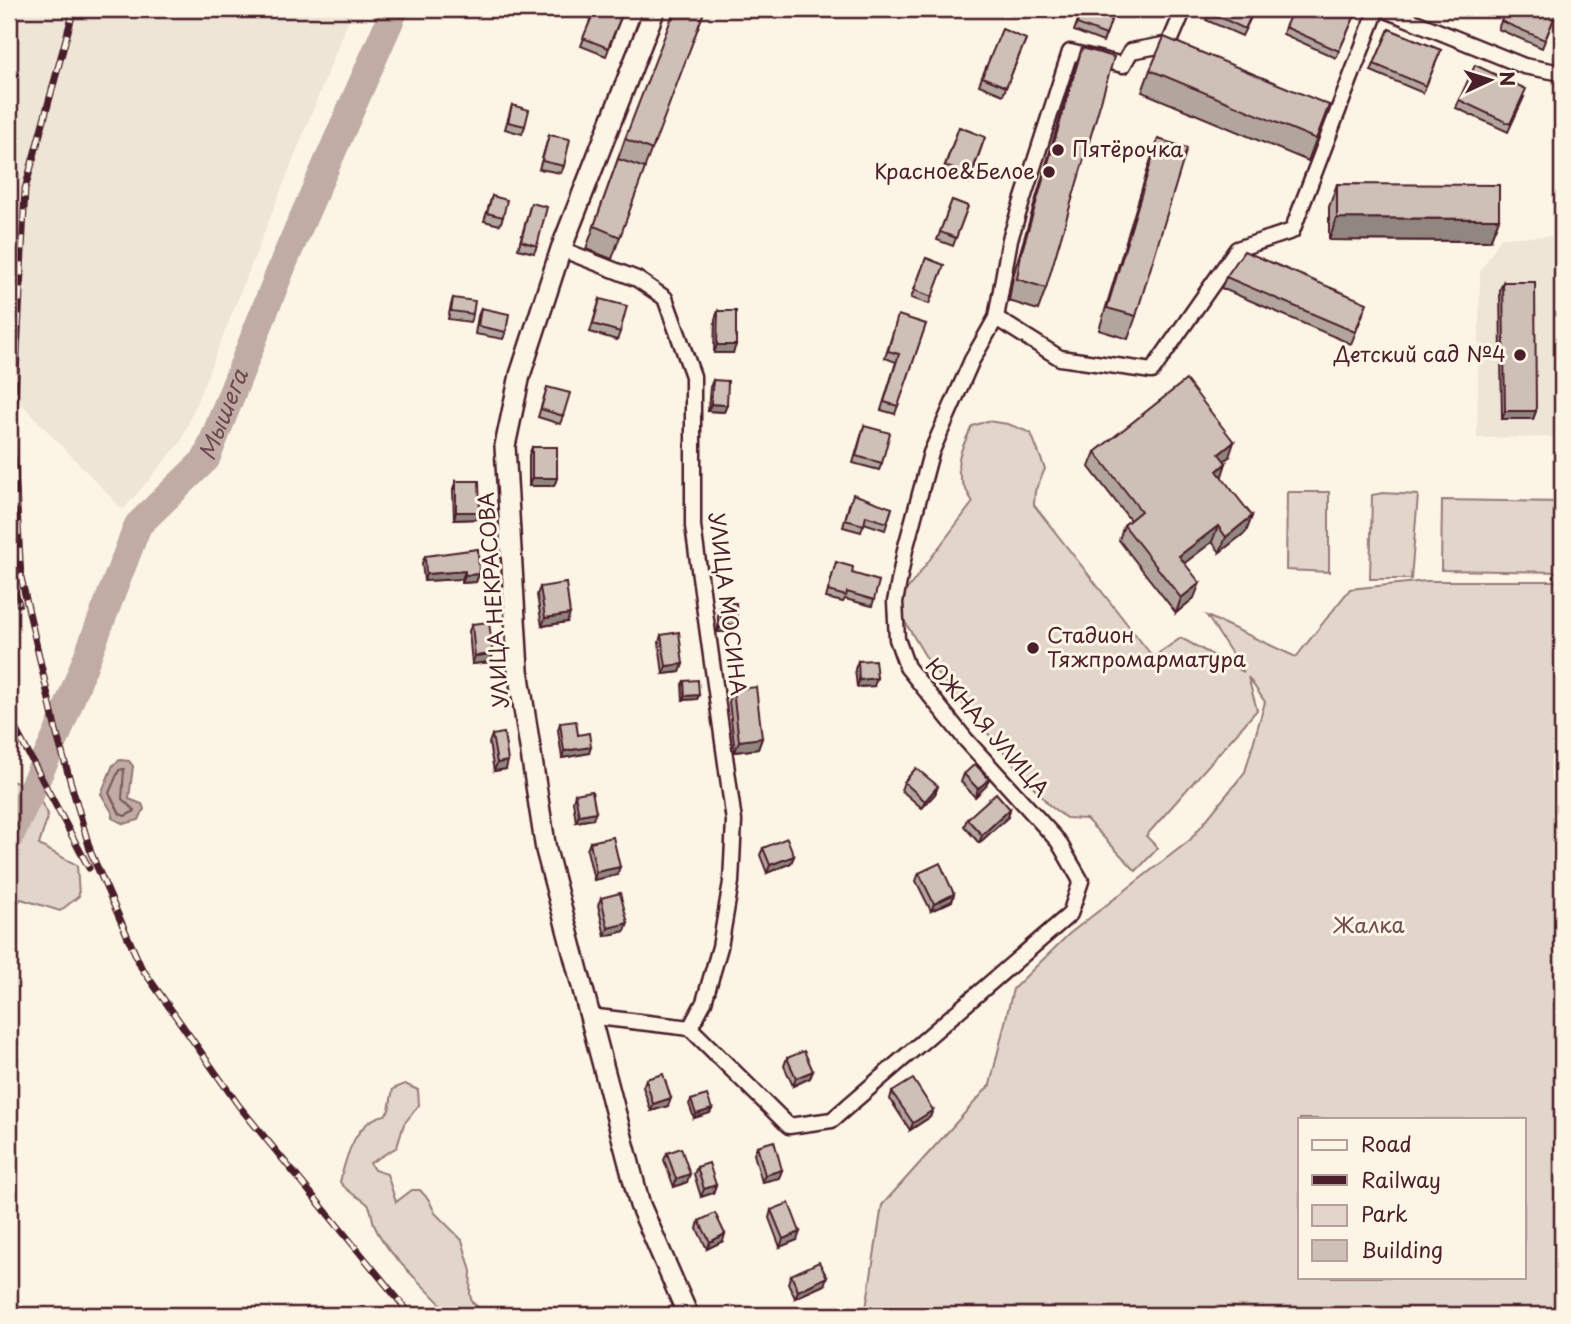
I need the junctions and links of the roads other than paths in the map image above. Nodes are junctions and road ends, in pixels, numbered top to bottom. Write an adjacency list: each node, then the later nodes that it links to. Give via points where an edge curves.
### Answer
1 (655, 9): 6 (main road, УЛИЦА НЕКРАСОВА)
2 (1184, 9): 7 (street, ЮЖНАЯ УЛИЦА, via 1175,46 1131,51 1123,65 1070,52 1010,239)
3 (1377, 9): 7 (street, via 1330,115 1292,231 1237,249 1152,371 1060,358)
4 (1383, 9): 5 (street, via 1524,66)
5 (1562, 73)
6 (561, 249): 8 (main road, УЛИЦА НЕКРАСОВА, via 520,375 505,446 518,670 546,850); 9 (street, УЛИЦА МОСИНА, via 637,279 664,299 693,376 693,526 734,821 731,881 720,947 704,1002)
7 (996, 317): 9 (street, ЮЖНАЯ УЛИЦА, via 931,453 895,602 897,639 907,667 1058,841 1081,881 1070,914 832,1120 789,1126)
8 (589, 1016): 9 (street); 10 (main road, УЛИЦА НЕКРАСОВА, via 640,1205)
9 (690, 1028)
10 (688, 1315)

